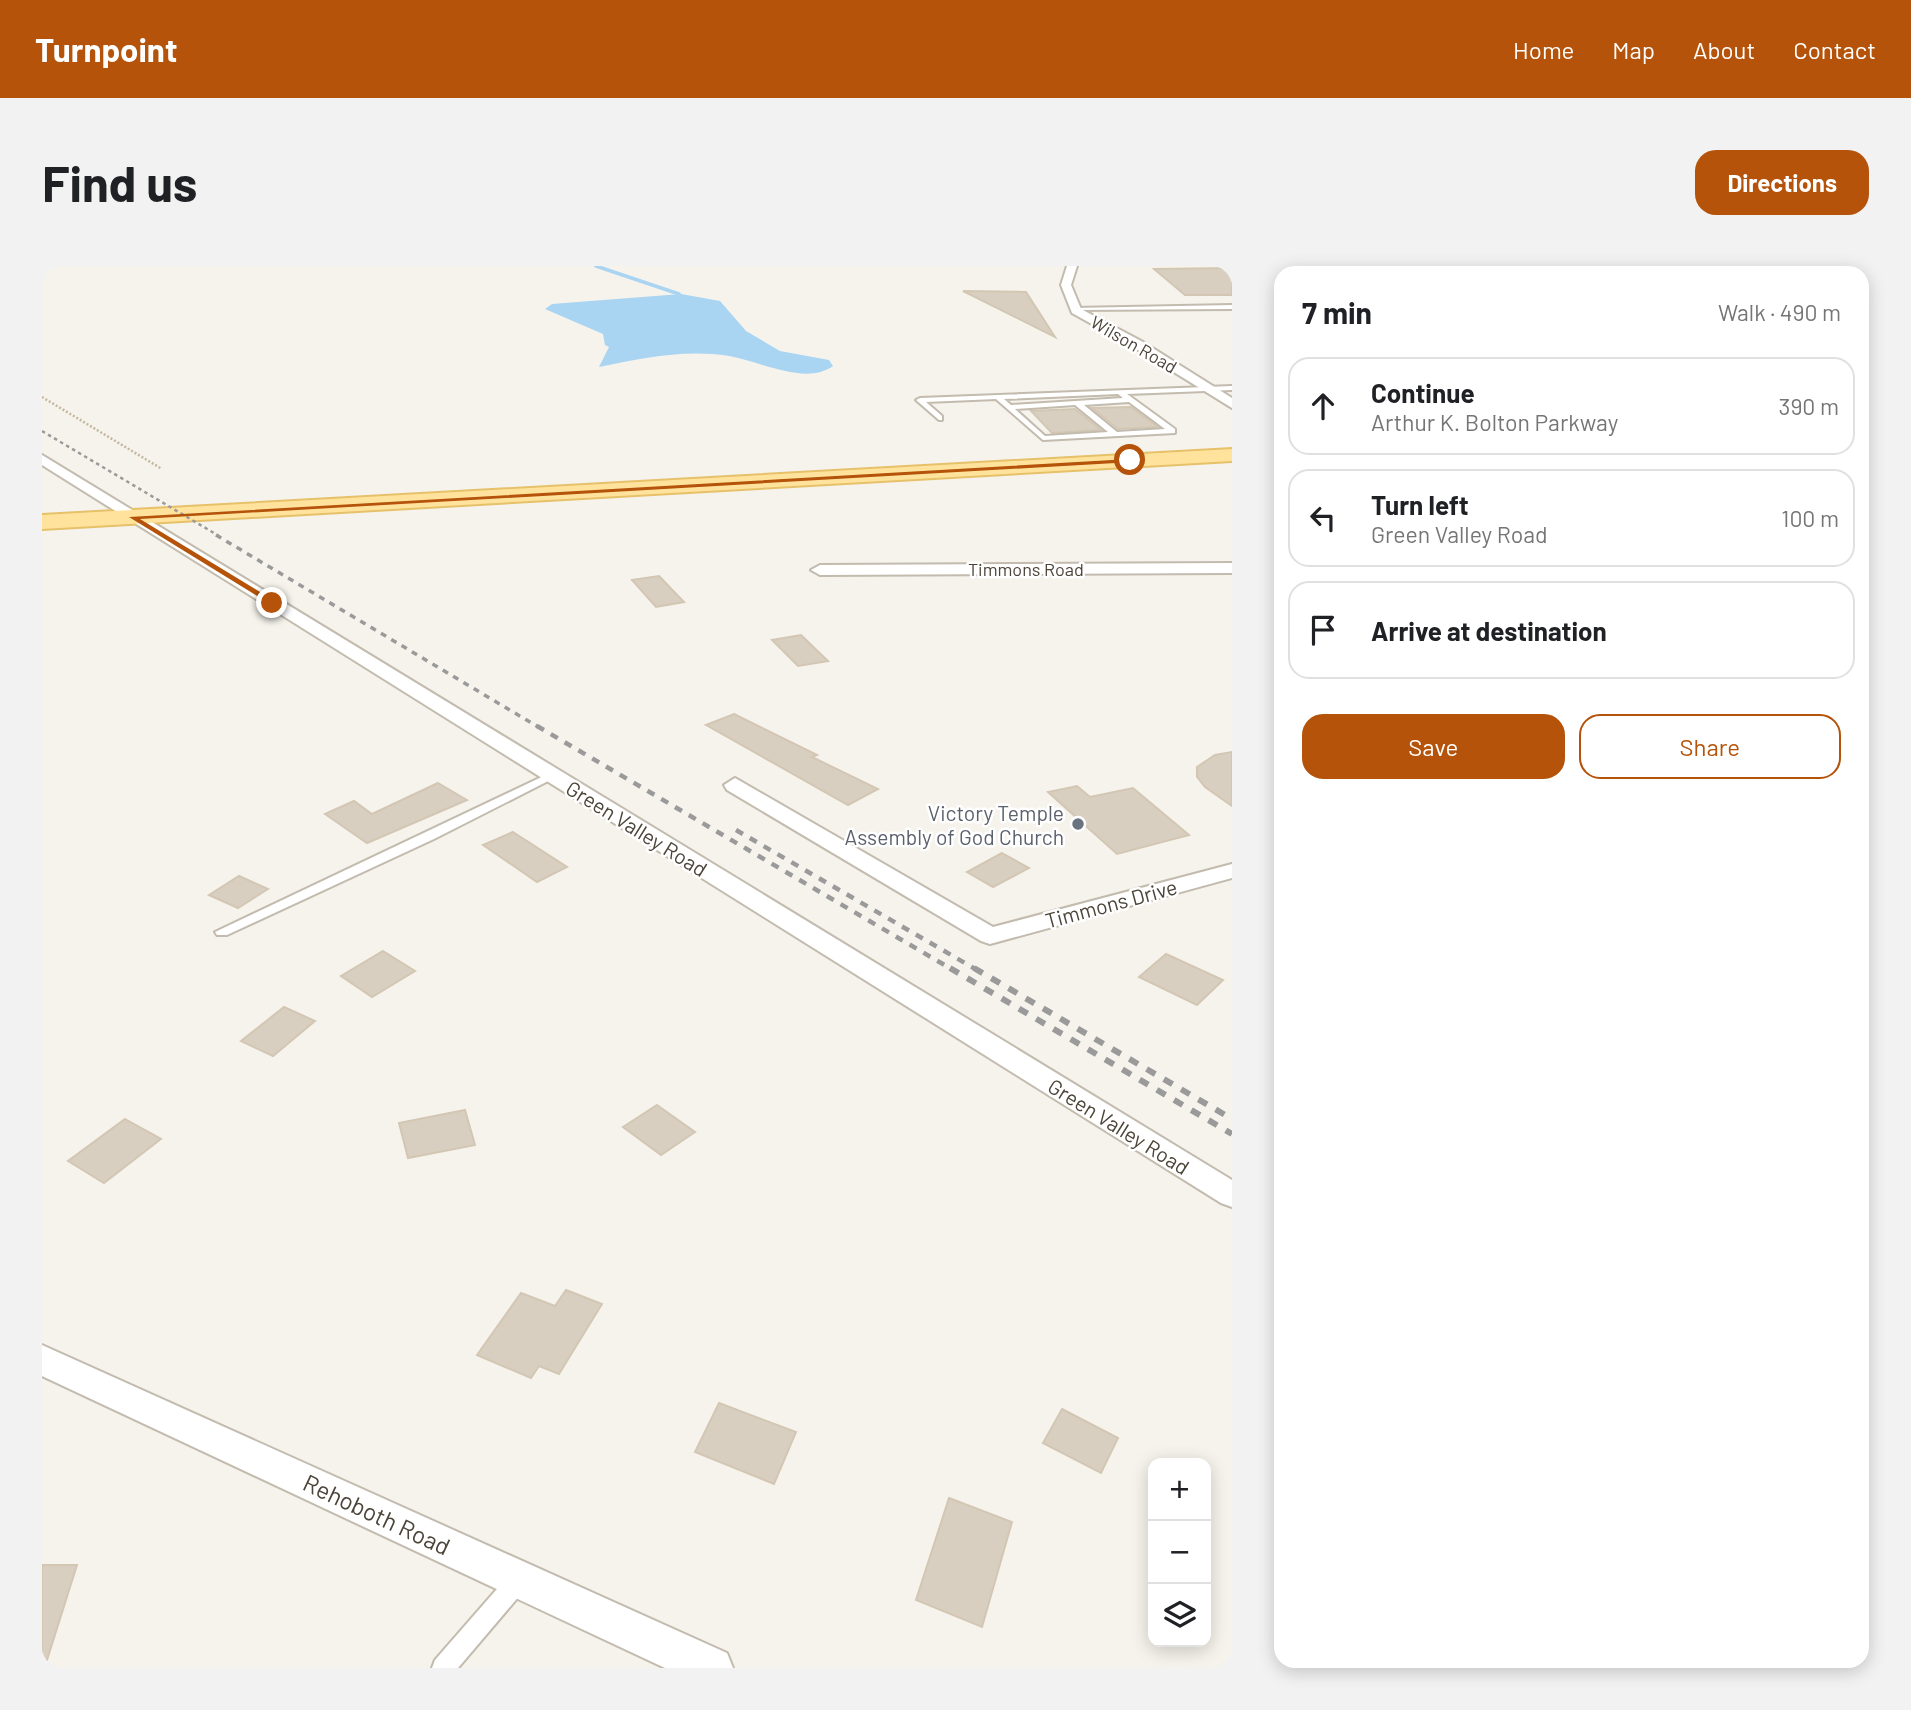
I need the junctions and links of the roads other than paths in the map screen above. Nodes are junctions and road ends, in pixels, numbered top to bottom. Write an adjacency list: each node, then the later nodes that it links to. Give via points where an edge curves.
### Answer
1 (1072, 266): 2 (street, Wilson Road, via 1066,285)
2 (1074, 307): 3 (lane); 5 (street, Wilson Road)
3 (1232, 307)
4 (1232, 388): 5 (lane)
5 (1211, 389): 6 (lane); 10 (street, Wilson Road)
6 (1118, 391): 7 (lane); 9 (lane)
7 (998, 397): 11 (lane); 14 (lane, via 920,400)
8 (1077, 403): 9 (lane); 11 (lane); 12 (lane)
9 (1129, 404): 17 (lane, via 1172,430)
10 (1232, 404)
11 (1009, 407): 17 (lane, via 1043,438)
12 (1097, 414): 13 (lane); 16 (lane)
13 (1108, 416)
14 (939, 418)
15 (1117, 424): 16 (lane)
16 (1104, 425): 17 (lane)
17 (1115, 434)
18 (1232, 454): 20 (main road)
19 (42, 459): 20 (street, Green Valley Road)
20 (132, 517): 21 (main road); 24 (street, Green Valley Road)
21 (42, 522)
22 (1232, 568): 23 (street, Timmons Road)
23 (820, 570)
24 (552, 775): 27 (lane, via 477,816); 28 (street, Green Valley Road)
25 (735, 785): 26 (street, Timmons Drive, via 990,936)
26 (1232, 871)
27 (222, 932)
28 (1232, 1195)
29 (42, 1360): 30 (street, Rehoboth Road)
30 (519, 1580): 31 (lane); 32 (street, Rehoboth Road)
31 (443, 1668)
32 (712, 1668)

